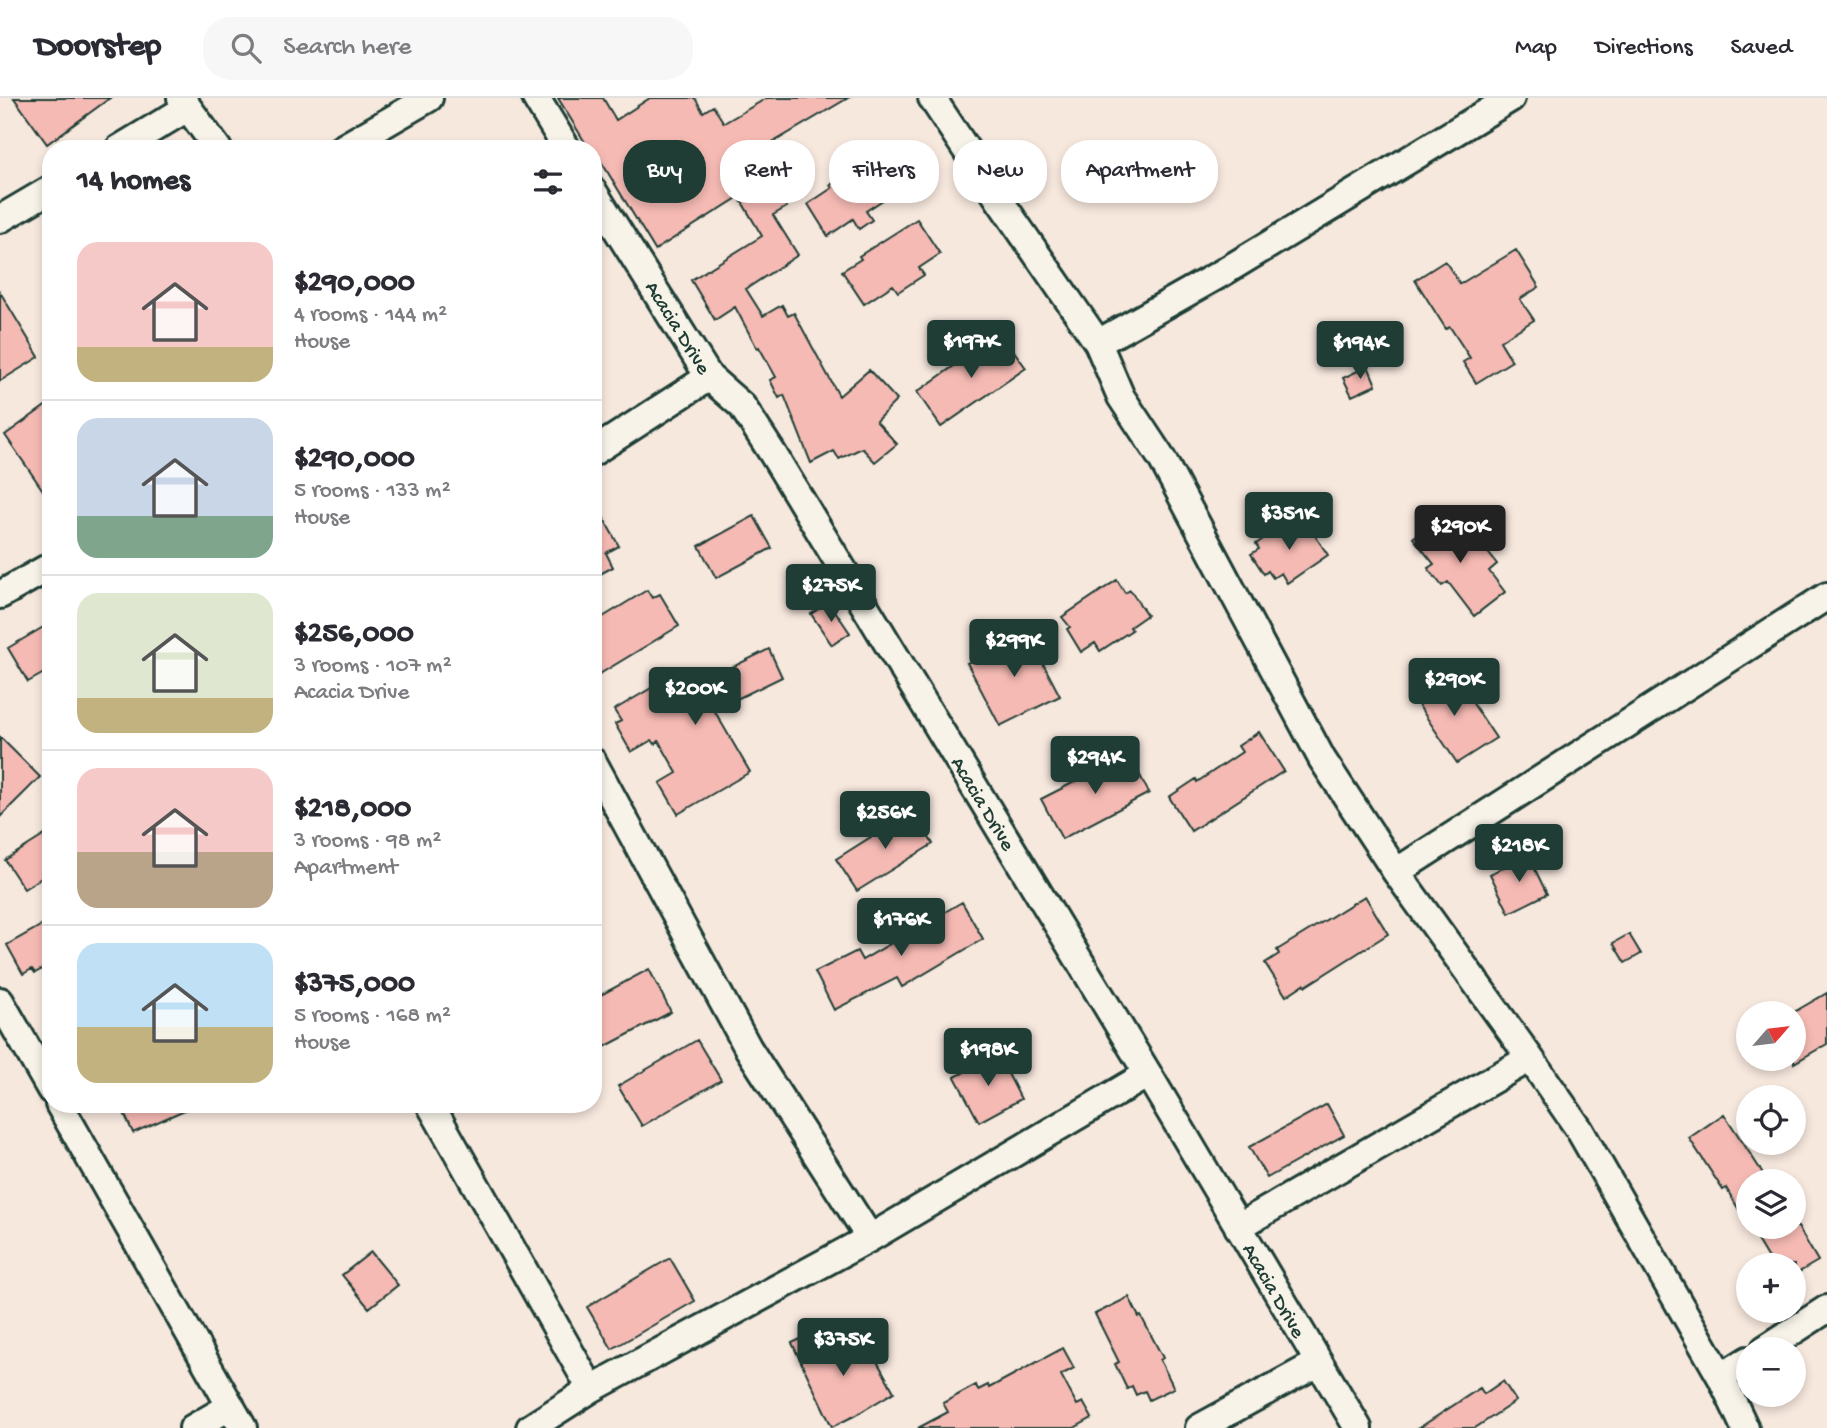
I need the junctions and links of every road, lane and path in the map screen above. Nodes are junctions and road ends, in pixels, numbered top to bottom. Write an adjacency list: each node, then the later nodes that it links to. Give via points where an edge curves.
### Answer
1 (429, 98): 8 (street)
2 (536, 98): 9 (street)
3 (932, 98): 13 (street)
4 (1511, 98): 13 (street)
5 (184, 103): 6 (street); 7 (street)
6 (132, 140)
7 (211, 140)
8 (357, 140)
9 (562, 140)
10 (42, 194): 12 (street)
11 (602, 205): 14 (street, Acacia Drive)
12 (0, 219)
13 (1098, 343): 20 (street, via 1121,397 1162,459 1322,759)
14 (709, 377): 15 (street); 24 (street, Acacia Drive, via 742,406 773,454)
15 (602, 446)
16 (42, 571): 17 (street)
17 (0, 595)
18 (1827, 596): 20 (street)
19 (602, 779): 28 (street, via 748,1048)
20 (1396, 872): 22 (street)
21 (0, 1001): 23 (street)
22 (1531, 1058): 27 (street); 33 (street, via 1579,1129)
23 (42, 1074)
24 (1148, 1074): 27 (street, Acacia Drive); 28 (street)
25 (64, 1113): 35 (street)
26 (435, 1113): 34 (street)
27 (1238, 1227): 31 (street, Acacia Drive)
28 (870, 1238): 34 (street)
29 (1827, 1309): 30 (street)
30 (1784, 1337)
31 (1318, 1363): 38 (street); 39 (street, Acacia Drive)
32 (1736, 1368): 33 (street)
33 (1721, 1377): 40 (street)
34 (591, 1389): 37 (street)
35 (237, 1417): 36 (street)
36 (193, 1428)
37 (530, 1428)
38 (1199, 1428)
39 (1358, 1428)
40 (1745, 1428)

